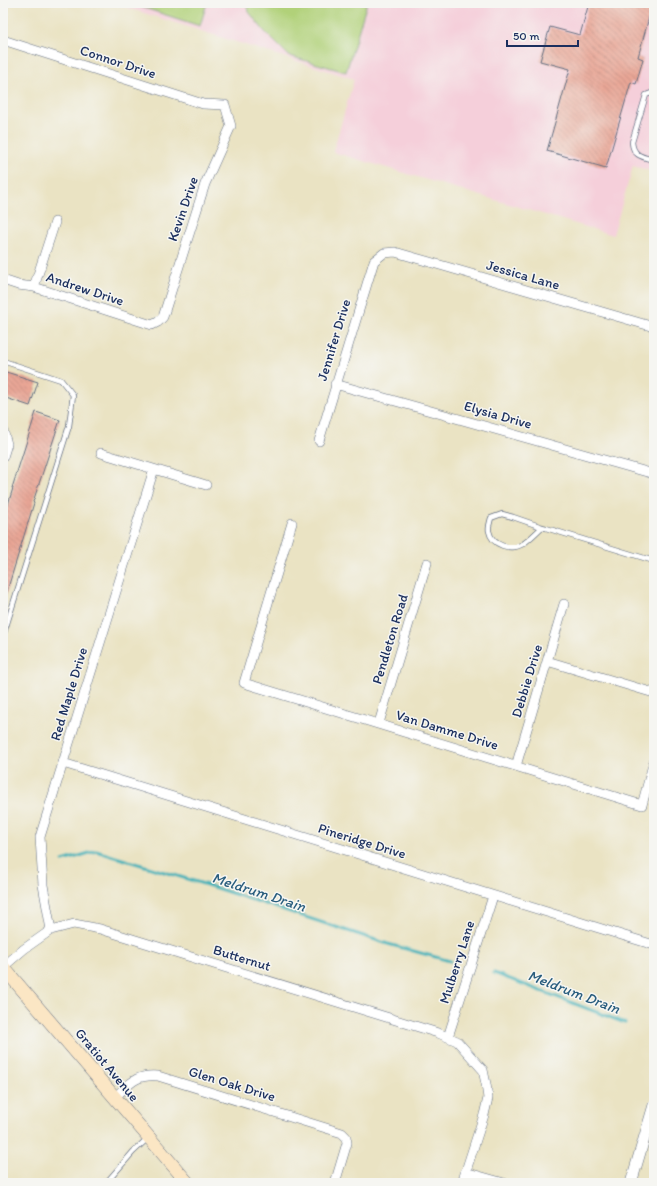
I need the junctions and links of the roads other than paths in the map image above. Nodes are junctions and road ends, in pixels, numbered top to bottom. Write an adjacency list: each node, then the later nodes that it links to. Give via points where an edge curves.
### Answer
1 (3, 40): 3 (street, Connor Drive, via 203,104)
2 (654, 92): 4 (lane, via 646,95 632,149 641,157)
3 (225, 105): 9 (street, Kevin Drive, via 231,126 205,184 163,317)
4 (654, 160)
5 (55, 222): 8 (street)
6 (384, 253): 10 (street, Jessica Lane, via 395,252); 12 (street, Jennifer Drive, via 374,261)
7 (3, 280): 8 (street, Andrew Drive)
8 (34, 287): 9 (street, Andrew Drive, via 152,325)
9 (158, 322)
10 (654, 327)
11 (3, 361): 25 (lane, via 61,380 73,396 69,426)
12 (335, 384): 14 (street, Jennifer Drive); 18 (street, Elysia Drive)
13 (3, 430): 16 (street, via 7,444)
14 (318, 440)
15 (102, 453): 17 (street)
16 (3, 457)
17 (154, 469): 19 (street); 30 (street, Red Maple Drive)
18 (654, 474)
19 (206, 485)
20 (292, 523): 28 (street, Van Damme Drive, via 244,683)
21 (542, 527): 21 (lane, via 502,514 491,518 488,530 492,538 502,546 512,548 522,544); 22 (lane)
22 (654, 560)
23 (427, 563): 28 (street, Pendleton Road)
24 (564, 604): 26 (street, Debbie Drive)
25 (3, 636)
26 (547, 661): 27 (street); 31 (street, Debbie Drive)
27 (654, 693)
28 (379, 723): 31 (street, Van Damme Drive)
29 (654, 761): 31 (street, Van Damme Drive, via 642,804)
30 (63, 763): 32 (street, Pineridge Drive); 33 (street, Red Maple Drive, via 40,837 43,885)
31 (516, 766)
32 (493, 896): 34 (street, Pineridge Drive); 36 (street, Mulberry Lane)
33 (51, 930): 35 (street, Butternut); 36 (street, Butternut, via 74,924 100,929)
34 (654, 945)
35 (3, 967): 37 (main road, Gratiot Avenue)
36 (448, 1037): 40 (street, Butternut, via 457,1041 483,1070 488,1098)
37 (114, 1098): 39 (main road, Gratiot Avenue); 43 (street, Glen Oak Drive, via 141,1076 158,1076 342,1133 347,1143)
38 (654, 1105): 46 (street)
39 (148, 1138): 41 (lane); 42 (main road, Gratiot Avenue)
40 (465, 1172): 44 (street, Butternut); 45 (street)
41 (106, 1183)
42 (188, 1183)
43 (335, 1183)
44 (462, 1183)
45 (504, 1183)
46 (631, 1183)

